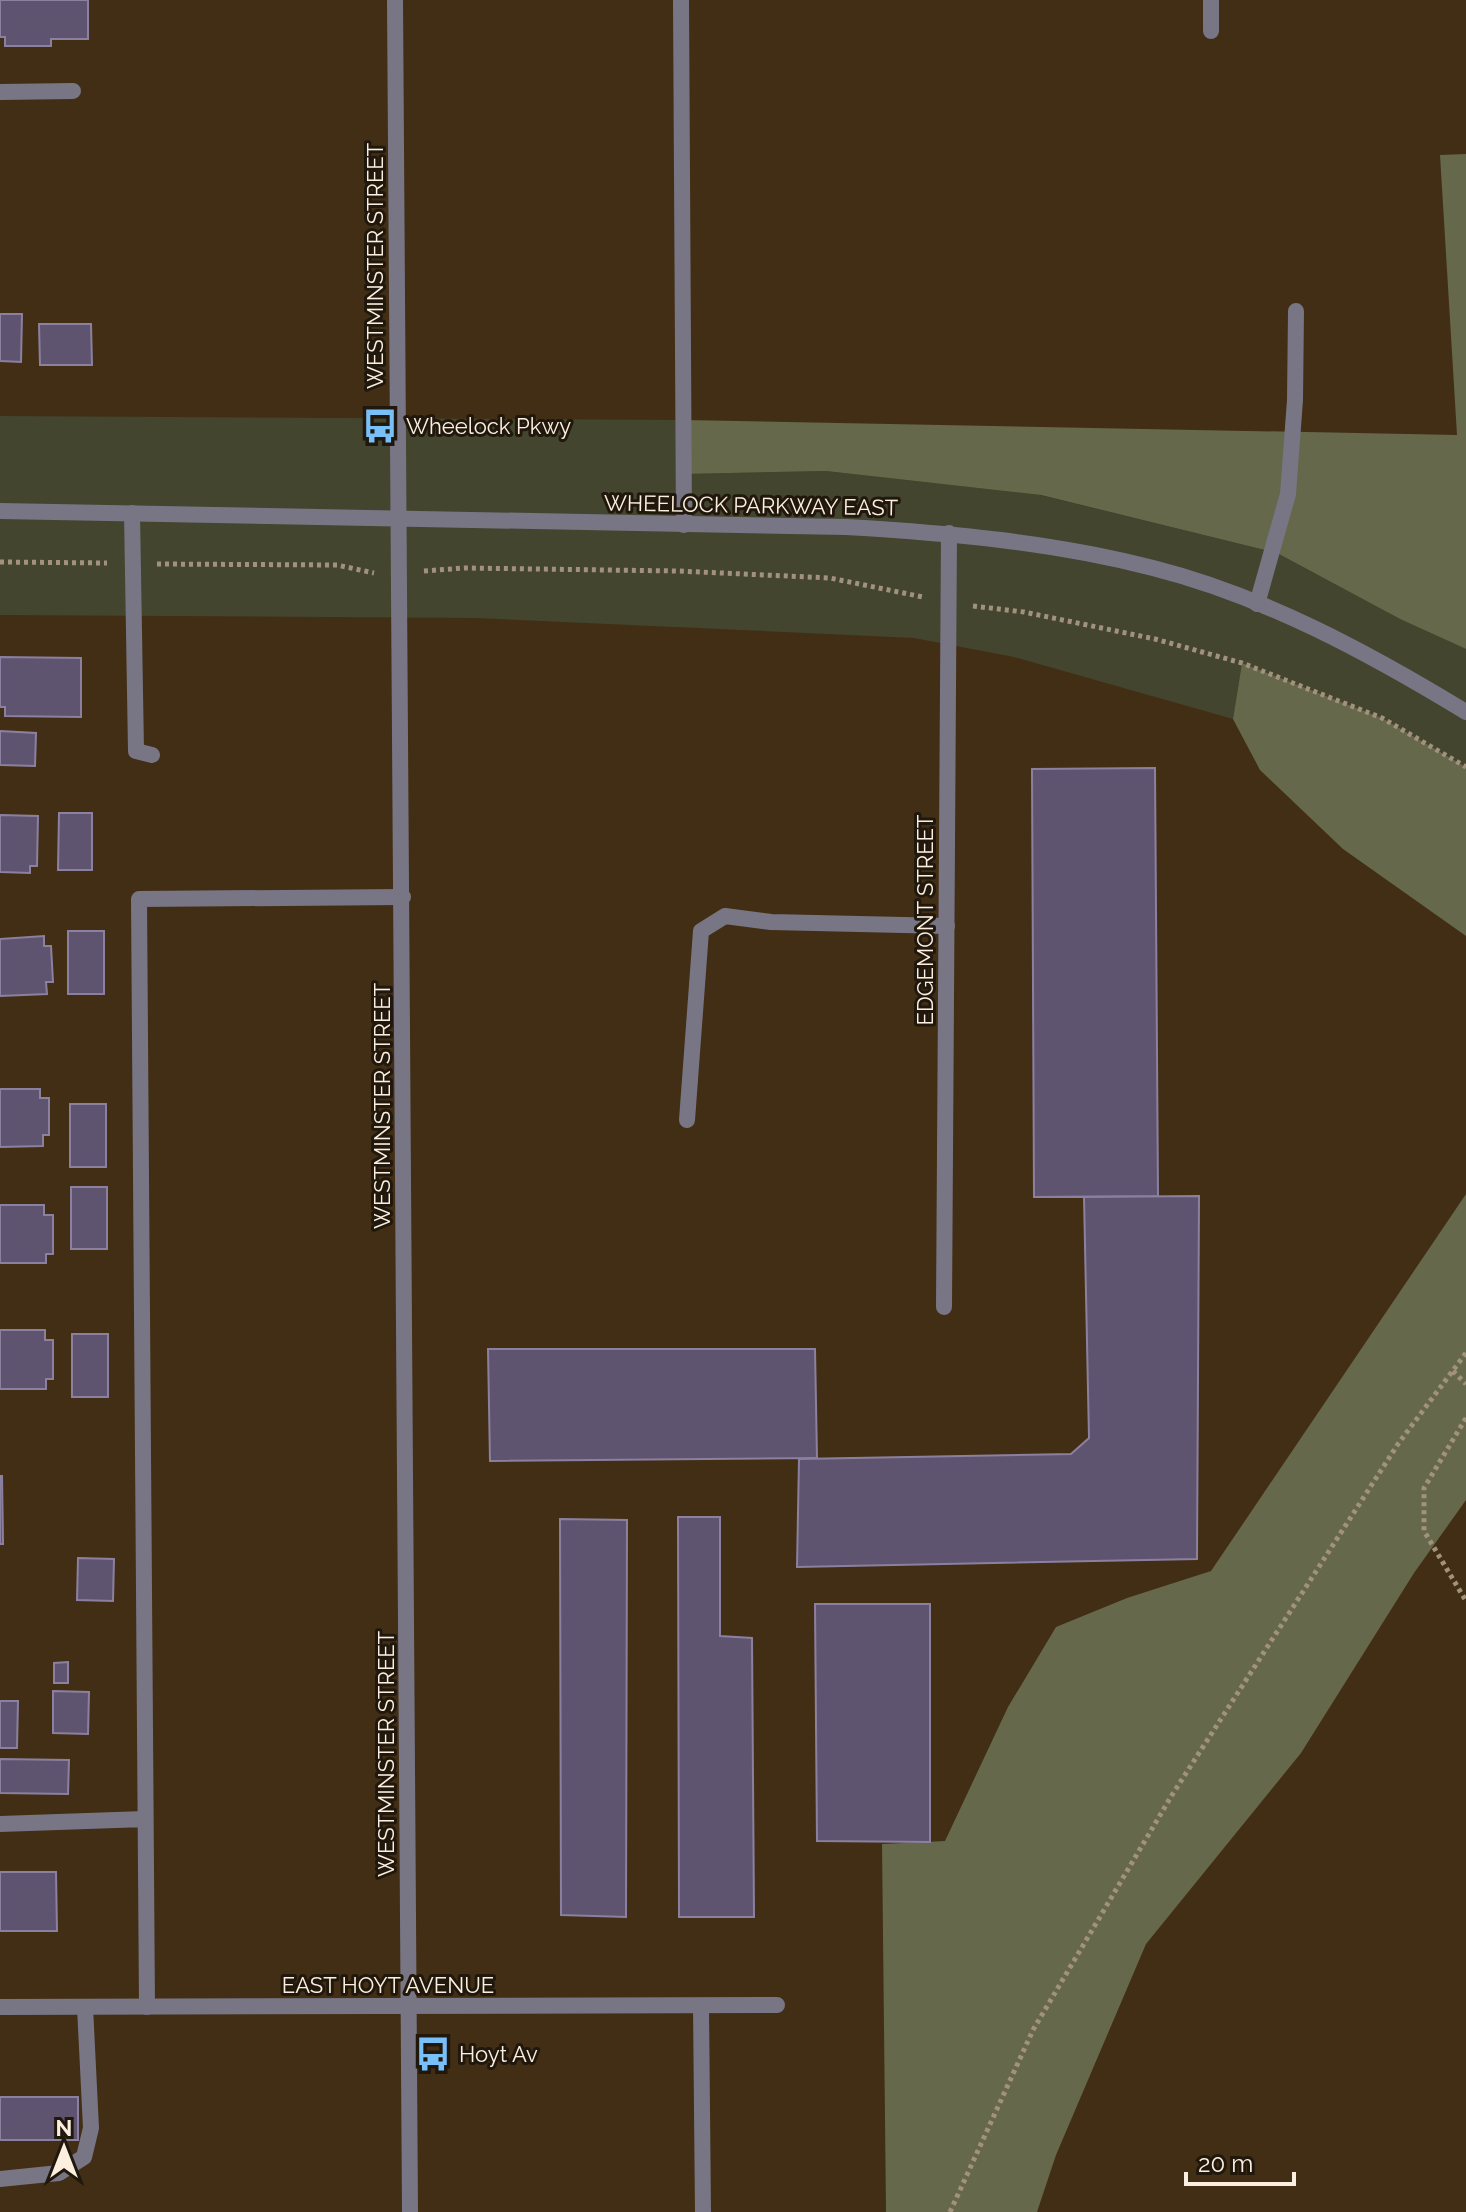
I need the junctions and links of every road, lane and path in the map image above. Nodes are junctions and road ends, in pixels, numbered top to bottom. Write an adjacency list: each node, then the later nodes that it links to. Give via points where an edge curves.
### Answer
1 (395, 0): 10 (street, WESTMINSTER STREET)
2 (681, 0): 11 (street)
3 (1211, 0): 4 (street)
4 (1211, 31)
5 (73, 91): 6 (street)
6 (0, 92)
7 (1296, 311): 18 (street, via 1288,494)
8 (0, 511): 9 (street, WHEELOCK PARKWAY EAST)
9 (132, 513): 10 (street, WHEELOCK PARKWAY EAST); 14 (street)
10 (399, 518): 11 (street, WHEELOCK PARKWAY EAST); 23 (street, WESTMINSTER STREET)
11 (684, 525): 12 (street, WHEELOCK PARKWAY EAST)
12 (949, 533): 18 (street, WHEELOCK PARKWAY EAST, via 1152,568); 24 (street, EDGEMONT STREET)
13 (0, 562): 14 (path)
14 (131, 563): 16 (path, via 337,565); 21 (street, via 136,751)
15 (435, 571): 17 (path, via 678,571 830,578)
16 (367, 573)
17 (885, 592)
18 (1257, 604): 20 (street, WHEELOCK PARKWAY EAST, via 1356,649)
19 (985, 609): 22 (path, via 1155,639 1242,663 1382,718)
20 (1466, 712)
21 (152, 755)
22 (1466, 767)
23 (403, 897): 32 (street, via 139,899); 39 (street, WESTMINSTER STREET)
24 (947, 926): 25 (street, via 725,916 701,931); 26 (street, EDGEMONT STREET)
25 (687, 1120)
26 (944, 1307)
27 (1466, 1353): 28 (path)
28 (1453, 1370): 29 (path); 43 (path, via 1398,1444 1172,1795 1033,2030)
29 (1466, 1384)
30 (1466, 1418): 31 (path, via 1424,1488 1424,1531)
31 (1466, 1601)
32 (145, 1819): 33 (street); 38 (street)
33 (0, 1824)
34 (777, 2005): 35 (street, EAST HOYT AVENUE)
35 (701, 2006): 39 (street, EAST HOYT AVENUE); 42 (street)
36 (0, 2007): 37 (street, EAST HOYT AVENUE)
37 (85, 2007): 38 (street, EAST HOYT AVENUE); 40 (street, via 91,2128 84,2157 59,2173)
38 (147, 2007): 39 (street, EAST HOYT AVENUE)
39 (409, 2008): 41 (street, WESTMINSTER STREET)
40 (0, 2179)
41 (410, 2212)
42 (703, 2212)
43 (950, 2212)

